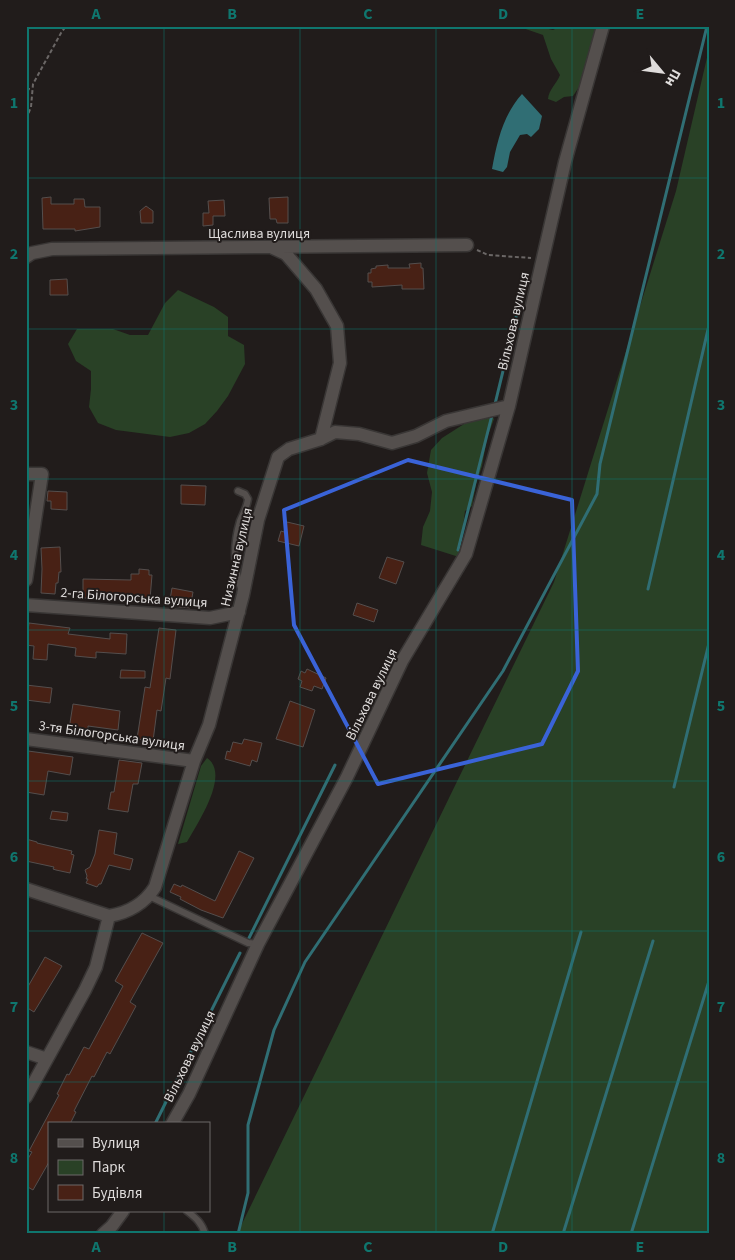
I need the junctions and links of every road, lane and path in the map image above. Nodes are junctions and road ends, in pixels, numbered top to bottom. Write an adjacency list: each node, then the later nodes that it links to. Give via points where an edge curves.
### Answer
1 (66, 26): 4 (path)
2 (603, 26): 9 (street, Вільхова вулиця, via 565,162)
3 (26, 88): 4 (path)
4 (32, 90): 5 (path, via 31,107)
5 (26, 118)
6 (467, 245): 7 (street, Щаслива вулиця); 9 (path, via 488,255)
7 (272, 248): 8 (street, Щаслива вулиця, via 52,249); 11 (street, via 286,254 316,289 337,326 340,363)
8 (26, 257)
9 (543, 258): 10 (street, Вільхова вулиця)
10 (509, 406): 11 (street, Низинна вулиця, via 446,421 416,436 392,443 335,432); 23 (street, Вільхова вулиця, via 466,554 402,661 347,777)
11 (322, 438): 15 (street, Низинна вулиця, via 289,449 278,457 258,520)
12 (26, 474): 14 (street, via 42,474)
13 (238, 491): 15 (lane, via 248,499 239,525 235,560)
14 (26, 580)
15 (243, 595): 17 (street, Низинна вулиця)
16 (26, 605): 17 (street, 2-га Білогорська вулиця, via 210,618)
17 (239, 612): 19 (street, Низинна вулиця, via 208,725)
18 (26, 739): 19 (street, 3-тя Білогорська вулиця)
19 (194, 761): 21 (street, Низинна вулиця, via 160,875)
20 (26, 889): 22 (street)
21 (149, 896): 22 (street, via 121,914); 23 (lane, via 248,943)
22 (109, 916): 25 (street, via 96,967)
23 (258, 944): 27 (street, Вільхова вулиця)
24 (26, 1052): 25 (street)
25 (47, 1059): 26 (street)
26 (26, 1097)
27 (173, 1122)
28 (122, 1212): 30 (street)
29 (188, 1212): 31 (lane, via 203,1227)
30 (103, 1234)
31 (205, 1234)

